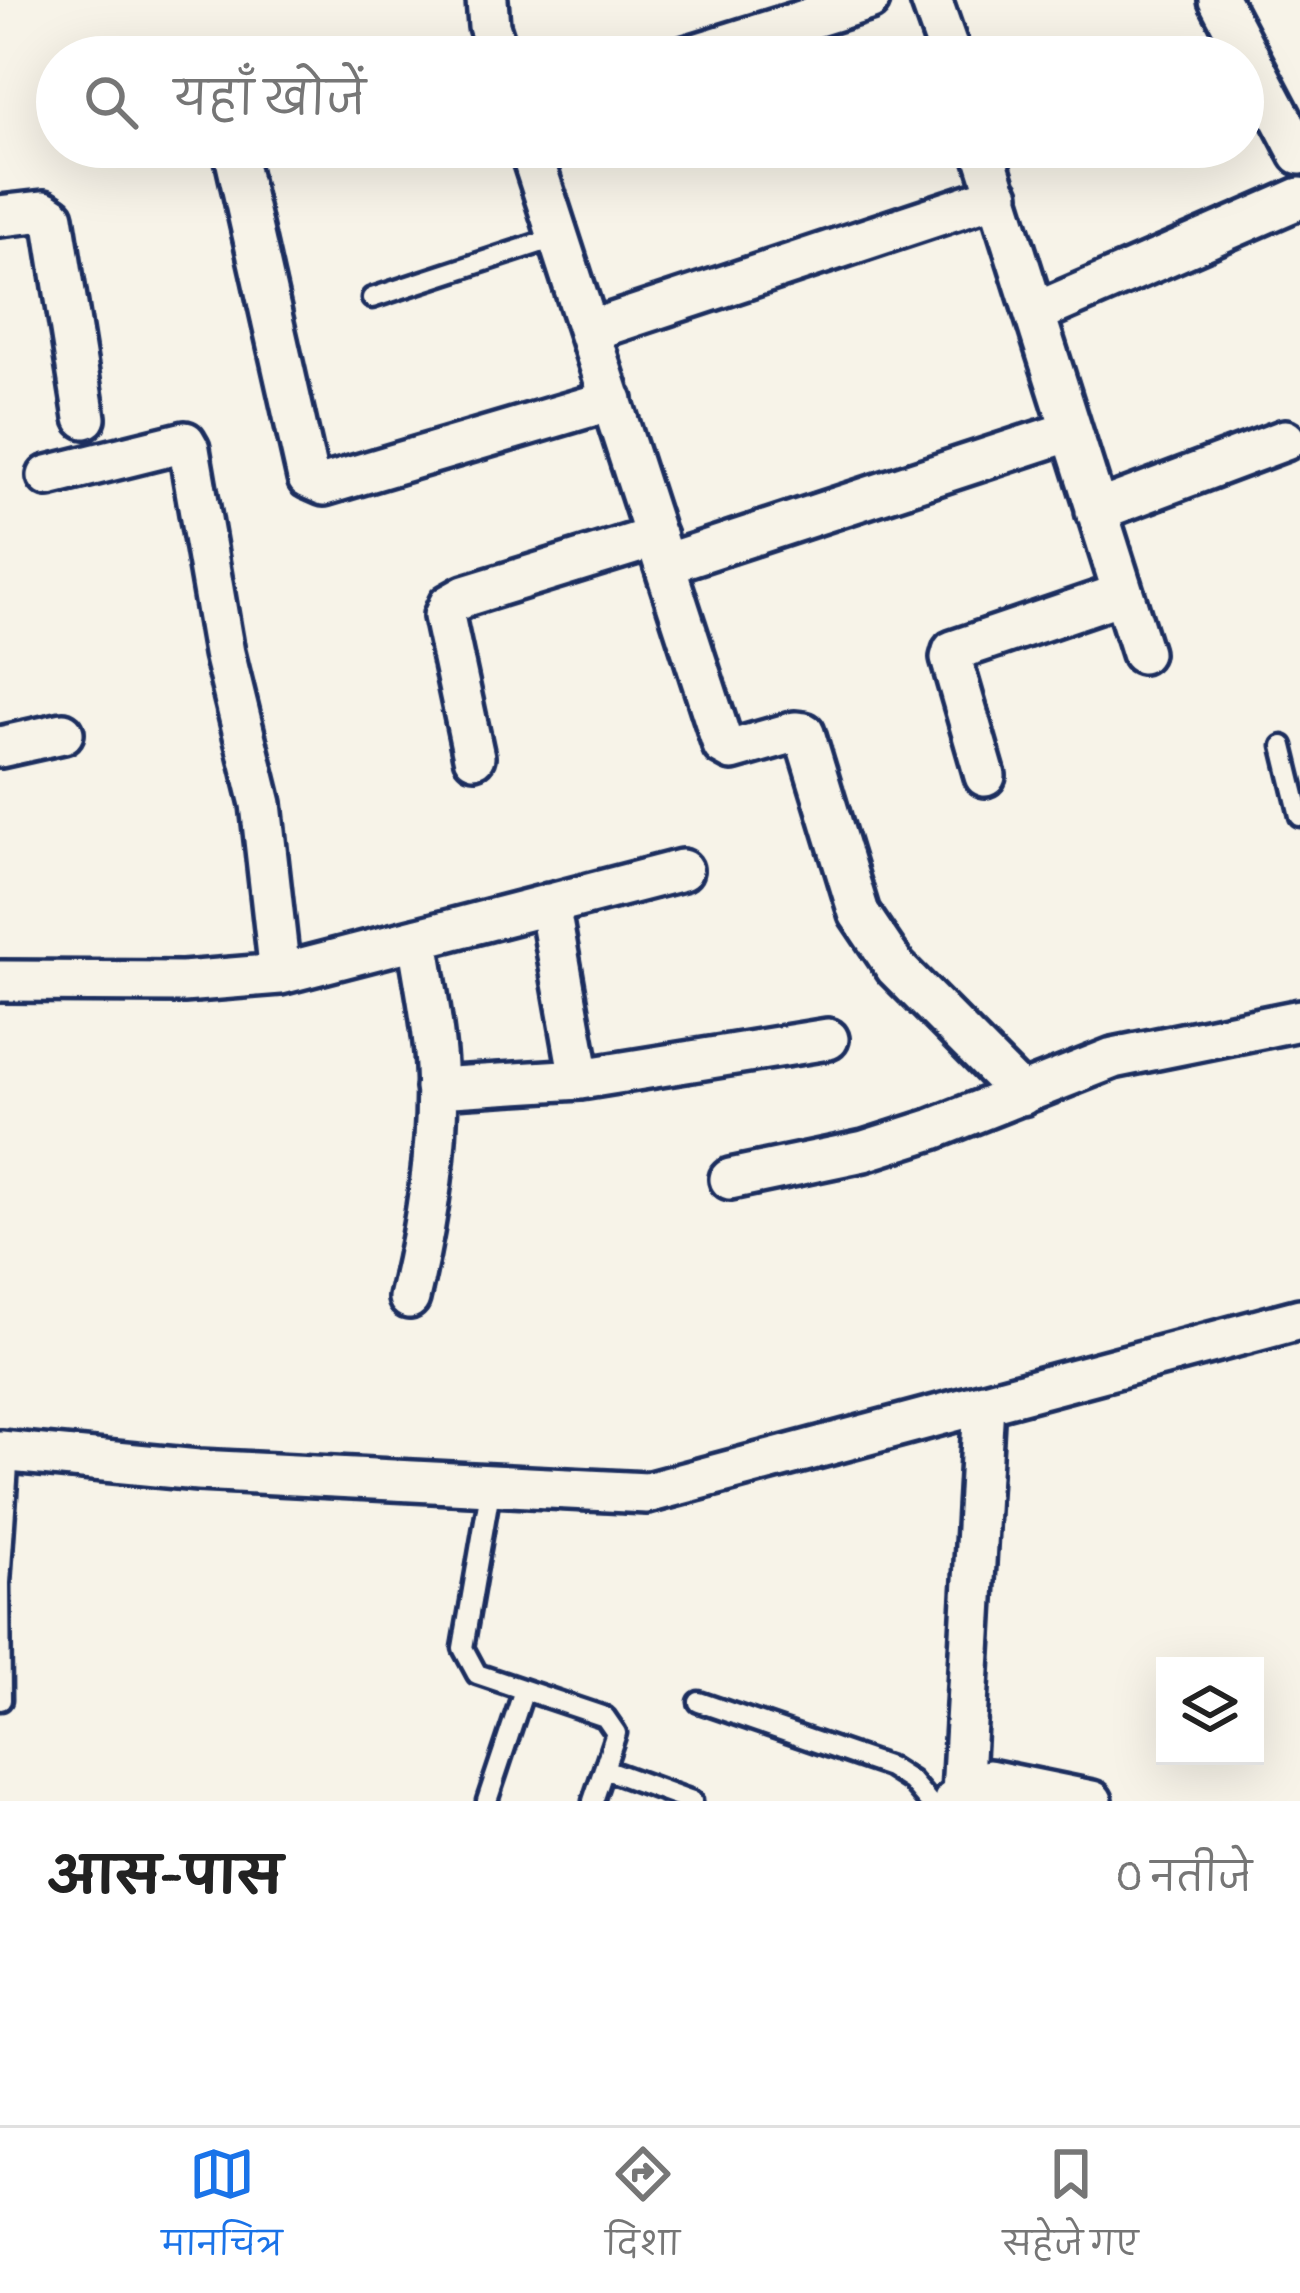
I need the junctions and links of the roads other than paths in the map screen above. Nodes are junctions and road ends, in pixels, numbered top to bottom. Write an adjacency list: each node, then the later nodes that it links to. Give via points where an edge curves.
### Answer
1 (487, 0): 5 (street)
2 (868, 0): 6 (street)
3 (931, 0): 7 (street)
4 (1219, 0): 8 (street)
5 (492, 36)
6 (753, 36)
7 (944, 36)
8 (1238, 36)
9 (1264, 86): 10 (street)
10 (1300, 154)
11 (238, 168): 21 (street, via 315,484)
12 (536, 168): 17 (street)
13 (989, 168): 14 (street)
14 (999, 195): 19 (street); 20 (street)
15 (1300, 198): 19 (street)
16 (0, 216): 22 (street, via 53,217)
17 (558, 237): 18 (lane); 20 (street)
18 (372, 298)
19 (1035, 314): 23 (street)
20 (589, 331): 21 (street)
21 (611, 400): 27 (street)
22 (85, 418)
23 (1071, 431): 26 (street); 27 (street)
24 (1285, 440): 26 (street)
25 (48, 476): 39 (street, via 185,442 189,449 224,653 261,804)
26 (1096, 511): 28 (street)
27 (661, 551): 33 (street, via 449,605 444,616); 45 (street, via 723,745 732,750 804,733 859,913 896,968)
28 (1121, 594): 29 (street); 34 (street, via 953,651)
29 (1142, 653)
30 (64, 733): 32 (street)
31 (1283, 746): 35 (lane)
32 (0, 747)
33 (474, 757)
34 (985, 776)
35 (1300, 816)
36 (682, 870): 37 (street)
37 (549, 904): 38 (street); 43 (street)
38 (418, 938): 39 (street); 44 (street)
39 (280, 974): 40 (street)
40 (0, 981)
41 (1300, 1020): 45 (street, via 1113,1058)
42 (828, 1039): 43 (street)
43 (580, 1079): 44 (street)
44 (436, 1088): 47 (street, via 425,1231)
45 (1022, 1095): 46 (street, via 864,1151)
46 (730, 1179)
47 (409, 1298)
48 (1300, 1318): 49 (street)
49 (984, 1403): 51 (street, via 647,1492); 56 (street)
50 (4, 1451): 51 (street); 53 (lane)
51 (490, 1485): 52 (lane, via 464,1648 477,1674)
52 (524, 1690): 55 (lane, via 613,1724); 57 (lane)
53 (1, 1700)
54 (699, 1702): 56 (lane, via 890,1767)
55 (604, 1769): 58 (lane); 59 (lane)
56 (948, 1799): 60 (street, via 989,1780)
57 (487, 1801)
58 (593, 1801)
59 (692, 1801)
60 (1092, 1801)

